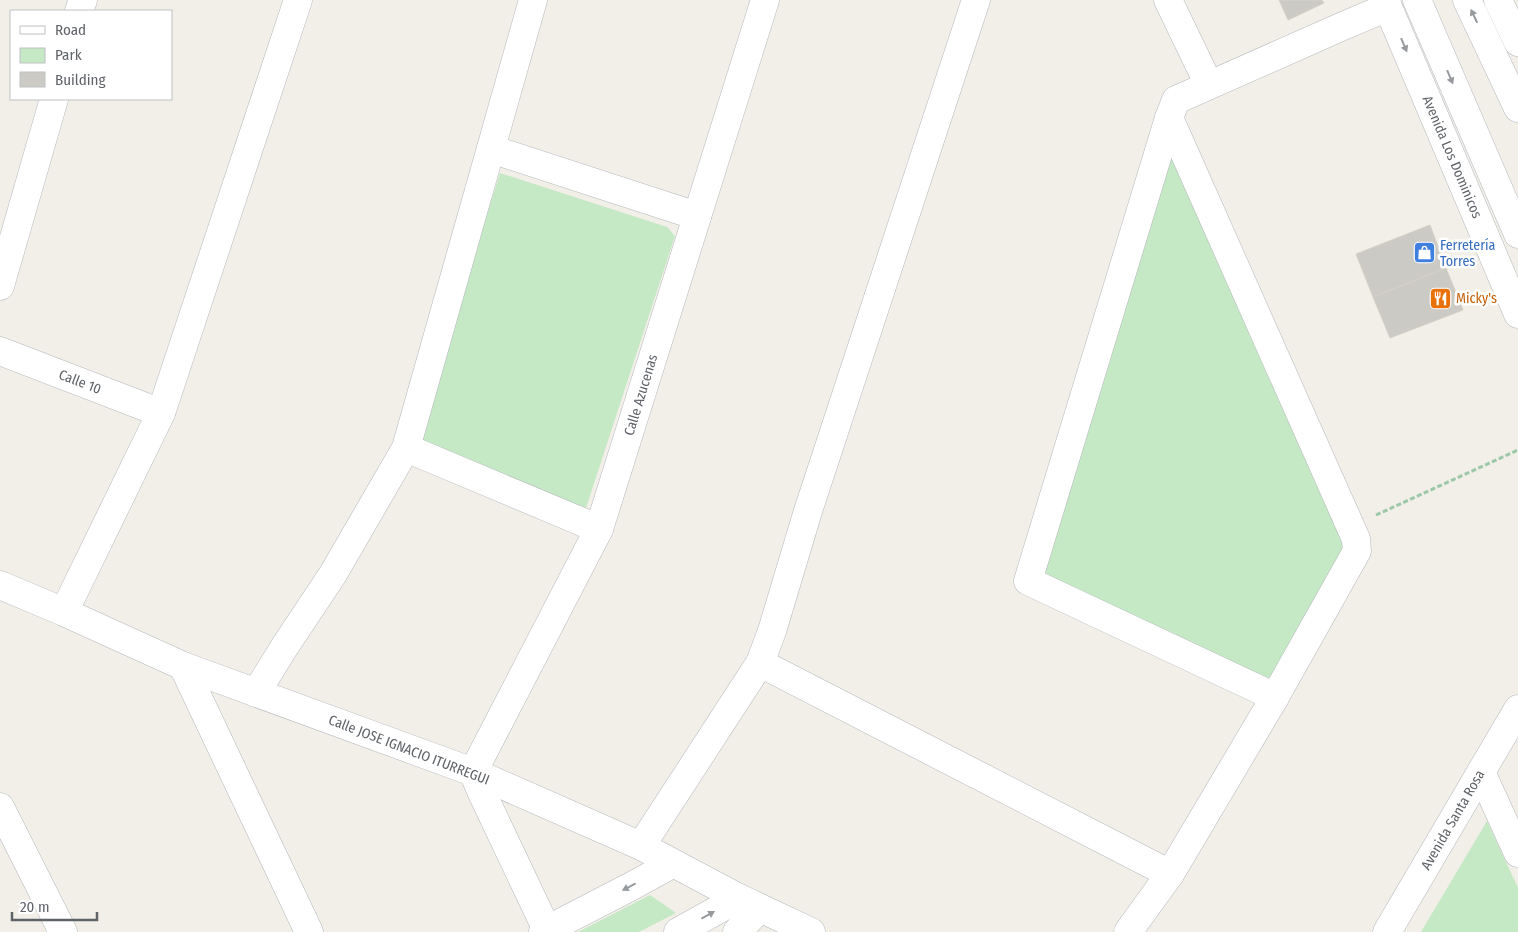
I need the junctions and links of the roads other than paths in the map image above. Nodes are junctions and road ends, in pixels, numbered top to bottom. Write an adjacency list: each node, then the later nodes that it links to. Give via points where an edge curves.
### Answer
1 (298, 0): 21 (street)
2 (533, 0): 15 (street)
3 (764, 0): 16 (street, Calle Azucenas)
4 (976, 0): 26 (street)
5 (1168, 0): 11 (street)
6 (1417, 0): 17 (street, one-way to 17)
7 (1467, 0): 13 (street, one-way to 7)
8 (1498, 0): 10 (street)
9 (1387, 3): 11 (street); 19 (street, Avenida Los Dominicos, one-way to 19)
10 (1518, 42)
11 (1209, 85): 14 (street, via 1176,100)
12 (54, 100): 18 (street)
13 (1518, 108)
14 (1169, 118): 29 (street, via 1356,539 1357,551); 29 (street, via 1028,581)
15 (491, 149): 16 (street); 22 (street)
16 (697, 216): 23 (street, Calle Azucenas)
17 (1518, 234)
18 (0, 286)
19 (1518, 314)
20 (0, 351): 21 (street, Calle 10)
21 (161, 413): 25 (street)
22 (406, 448): 23 (street); 28 (street, via 333,574)
23 (599, 529): 31 (street, Calle Azucenas)
24 (0, 585): 25 (street, Calle JOSE IGNACIO ITURREGUI)
25 (64, 612): 27 (street, Calle JOSE IGNACIO ITURREGUI)
26 (760, 663): 34 (street); 37 (street)
27 (184, 666): 28 (street, Calle JOSE IGNACIO ITURREGUI); 41 (street)
28 (256, 693): 31 (street, Calle JOSE IGNACIO ITURREGUI)
29 (1275, 697): 37 (street)
30 (1518, 709): 32 (street, Avenida Santa Rosa)
31 (473, 772): 34 (street, Calle JOSE IGNACIO ITURREGUI); 39 (street)
32 (1481, 772): 35 (street); 46 (street, Avenida Santa Rosa)
33 (0, 807): 40 (street)
34 (641, 846): 36 (street, Calle JOSE IGNACIO ITURREGUI)
35 (1518, 853)
36 (672, 864): 38 (street, Calle JOSE IGNACIO ITURREGUI); 39 (street, one-way to 39)
37 (1170, 874): 45 (street)
38 (749, 903): 42 (street, one-way to 38); 43 (street); 44 (street, Calle JOSE IGNACIO ITURREGUI)
39 (545, 931)
40 (63, 932)
41 (309, 932)
42 (678, 932)
43 (737, 932)
44 (811, 932)
45 (1128, 932)
46 (1387, 932)

